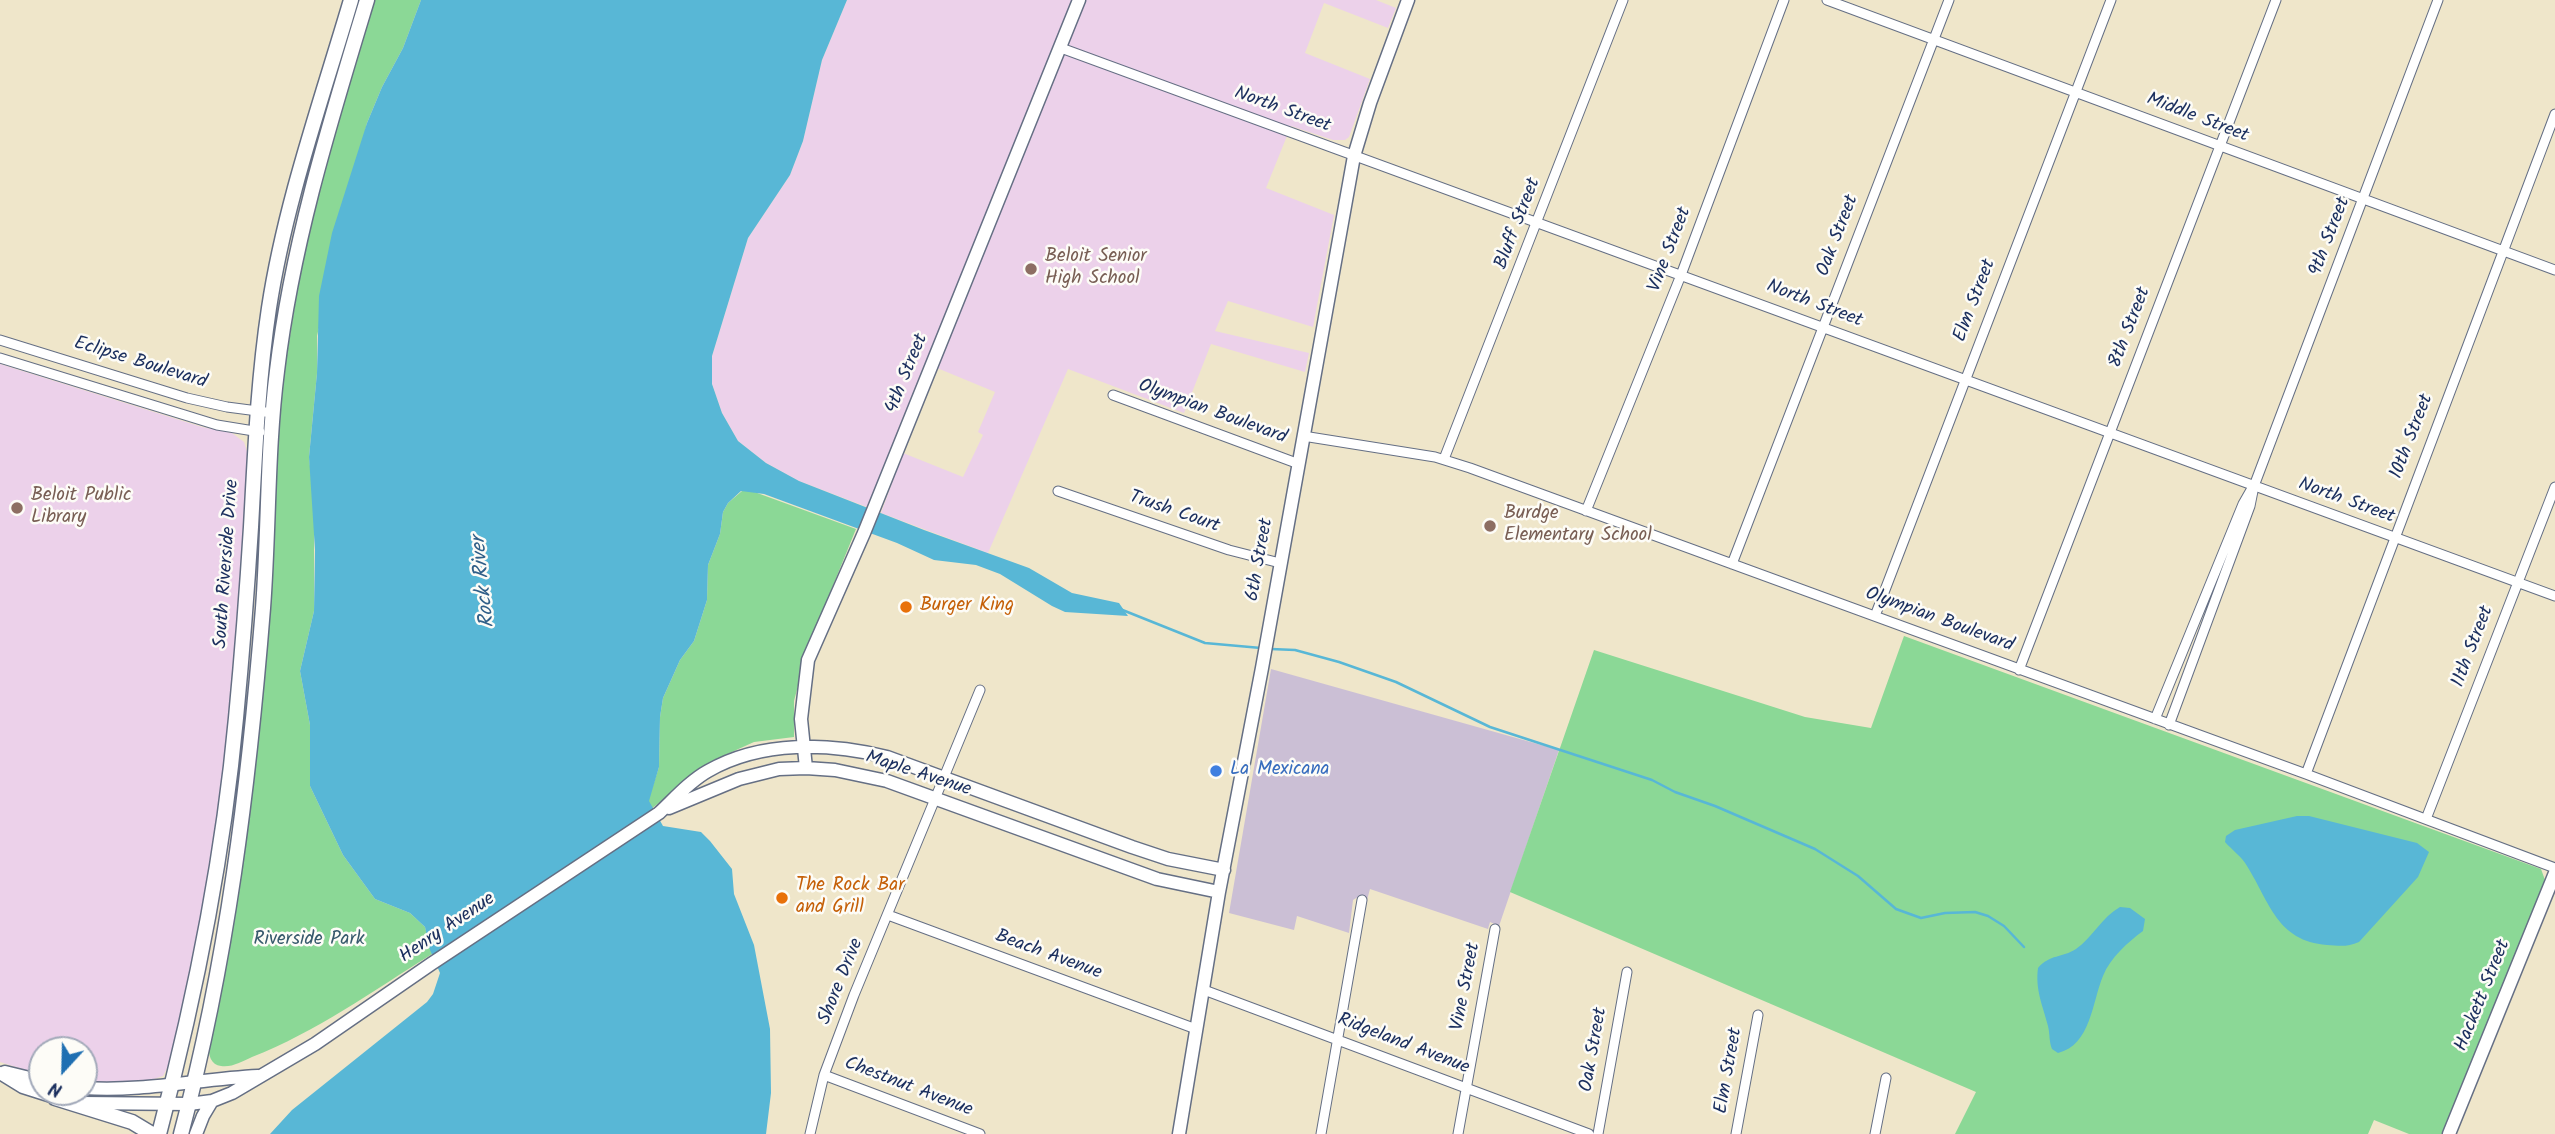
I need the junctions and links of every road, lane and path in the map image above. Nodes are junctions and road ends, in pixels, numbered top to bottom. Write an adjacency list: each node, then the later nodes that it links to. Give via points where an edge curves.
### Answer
1 (351, 0): 28 (main road, South Riverside Drive, via 288,217 269,308)
2 (367, 0): 29 (main road, South Riverside Drive, via 314,181 284,327)
3 (1079, 0): 13 (street, 4th Street)
4 (1408, 0): 17 (street, 6th Street)
5 (1623, 0): 19 (street, Bluff Street)
6 (1784, 0): 22 (street, Vine Street)
7 (1827, 0): 12 (street, Middle Street)
8 (1949, 0): 12 (street, Oak Street)
9 (2111, 0): 14 (street, Elm Street)
10 (2276, 0): 16 (street, 8th Street)
11 (2438, 0): 18 (street, 9th Street)
12 (1934, 39): 14 (street, Middle Street); 23 (street, Oak Street)
13 (1061, 48): 17 (street, North Street); 50 (street, 4th Street, via 808,660 802,719)
14 (2076, 92): 16 (street, Middle Street); 26 (street, Elm Street)
15 (2555, 114): 20 (street, 10th Street)
16 (2220, 146): 18 (street, Middle Street); 31 (street, 8th Street)
17 (1354, 156): 19 (street, North Street); 33 (street, 6th Street)
18 (2364, 200): 20 (street, Middle Street); 36 (street, 9th Street)
19 (1538, 222): 22 (street, North Street); 34 (street, Bluff Street)
20 (2502, 251): 21 (street, Middle Street); 40 (street, 10th Street)
21 (2555, 270)
22 (1681, 275): 23 (street, North Street); 39 (street, Vine Street)
23 (1823, 327): 26 (street, North Street); 42 (street, Oak Street)
24 (0, 340): 28 (street, Eclipse Boulevard, via 187,398)
25 (0, 358): 30 (street, Eclipse Boulevard, via 218,425)
26 (1964, 381): 31 (street, North Street); 45 (street, Elm Street)
27 (1113, 395): 35 (street, Olympian Boulevard)
28 (257, 411): 29 (street, Eclipse Boulevard); 30 (main road, South Riverside Drive)
29 (273, 413): 32 (main road, South Riverside Drive)
30 (254, 431): 32 (street, Eclipse Boulevard); 74 (main road, South Riverside Drive, via 245,612 230,775 190,1010)
31 (2109, 431): 36 (street, North Street); 46 (street, 8th Street)
32 (272, 435): 73 (main road, South Riverside Drive, via 264,600 242,809 228,912)
33 (1303, 436): 34 (street, Olympian Boulevard); 35 (street, 6th Street)
34 (1444, 459): 39 (street, Olympian Boulevard)
35 (1299, 464): 41 (street, 6th Street)
36 (2254, 486): 40 (street, North Street); 48 (street, 9th Street, via 2242,504); 49 (street, 9th Street)
37 (2555, 487): 43 (street, 11th Street)
38 (1058, 491): 41 (street, Trush Court, via 1229,550)
39 (1586, 511): 42 (street, Olympian Boulevard)
40 (2394, 538): 43 (street, North Street); 52 (street, 10th Street)
41 (1280, 562): 57 (street, 6th Street)
42 (1732, 564): 45 (street, Olympian Boulevard)
43 (2518, 582): 44 (street, North Street); 56 (street, 11th Street)
44 (2555, 596)
45 (1875, 616): 46 (street, Olympian Boulevard)
46 (2018, 670): 48 (street, Olympian Boulevard)
47 (980, 690): 53 (street, Shore Drive)
48 (2154, 719): 49 (street, Olympian Boulevard)
49 (2169, 725): 52 (street, Olympian Boulevard)
50 (806, 748): 51 (street, 4th Street); 53 (street, Maple Avenue, via 849,749 887,757); 55 (street, Maple Avenue, via 762,749 709,770)
51 (806, 768): 54 (street, Maple Avenue, via 867,776); 55 (street, Maple Avenue, via 739,779)
52 (2306, 774): 56 (street, Olympian Boulevard)
53 (943, 778): 54 (street, Shore Drive); 57 (street, Maple Avenue, via 1156,855)
54 (935, 799): 59 (street, Maple Avenue, via 1139,873); 61 (street, Shore Drive)
55 (659, 813): 70 (street, Henry Avenue, via 315,1044)
56 (2426, 818): 58 (street, Olympian Boulevard)
57 (1223, 870): 59 (street, 6th Street)
58 (2555, 870): 96 (street, Hackett Street)
59 (1219, 892): 64 (street, 6th Street)
60 (1362, 900): 67 (street)
61 (888, 915): 66 (street, Beach Avenue); 69 (street, Shore Drive)
62 (1495, 929): 75 (street, Vine Street)
63 (1627, 972): 93 (street, Oak Street)
64 (1203, 990): 66 (street, 6th Street); 67 (street, Ridgeland Avenue)
65 (1758, 1015): 94 (street, Elm Street)
66 (1196, 1029): 89 (street, 6th Street)
67 (1338, 1039): 75 (street, Ridgeland Avenue); 90 (street)
68 (0, 1072): 71 (street, Henry Avenue); 76 (street, Henry Avenue)
69 (824, 1075): 87 (street, Shore Drive); 88 (street, Chestnut Avenue)
70 (258, 1076): 73 (street, Henry Avenue); 78 (street, Henry Avenue)
71 (28, 1078)
72 (1886, 1078): 95 (street)
73 (195, 1082): 74 (street, Henry Avenue); 80 (main road, South Riverside Drive)
74 (171, 1085): 77 (street, Henry Avenue); 81 (main road, South Riverside Drive)
75 (1466, 1088): 91 (street, Vine Street); 92 (street, Ridgeland Avenue)
76 (28, 1089)
77 (98, 1089)
78 (212, 1101): 80 (street, Henry Avenue); 86 (street)
79 (98, 1104): 81 (street, Henry Avenue)
80 (189, 1104): 81 (street, Henry Avenue); 85 (main road, South Riverside Drive)
81 (167, 1105): 84 (main road, South Riverside Drive)
82 (81, 1106): 83 (main road, via 132,1122)
83 (152, 1134)
84 (159, 1134)
85 (181, 1134)
86 (196, 1134)
87 (810, 1134)
88 (980, 1134)
89 (1179, 1134)
90 (1321, 1134)
91 (1458, 1134)
92 (1589, 1134)
93 (1598, 1134)
94 (1736, 1134)
95 (1875, 1134)
96 (2449, 1134)

